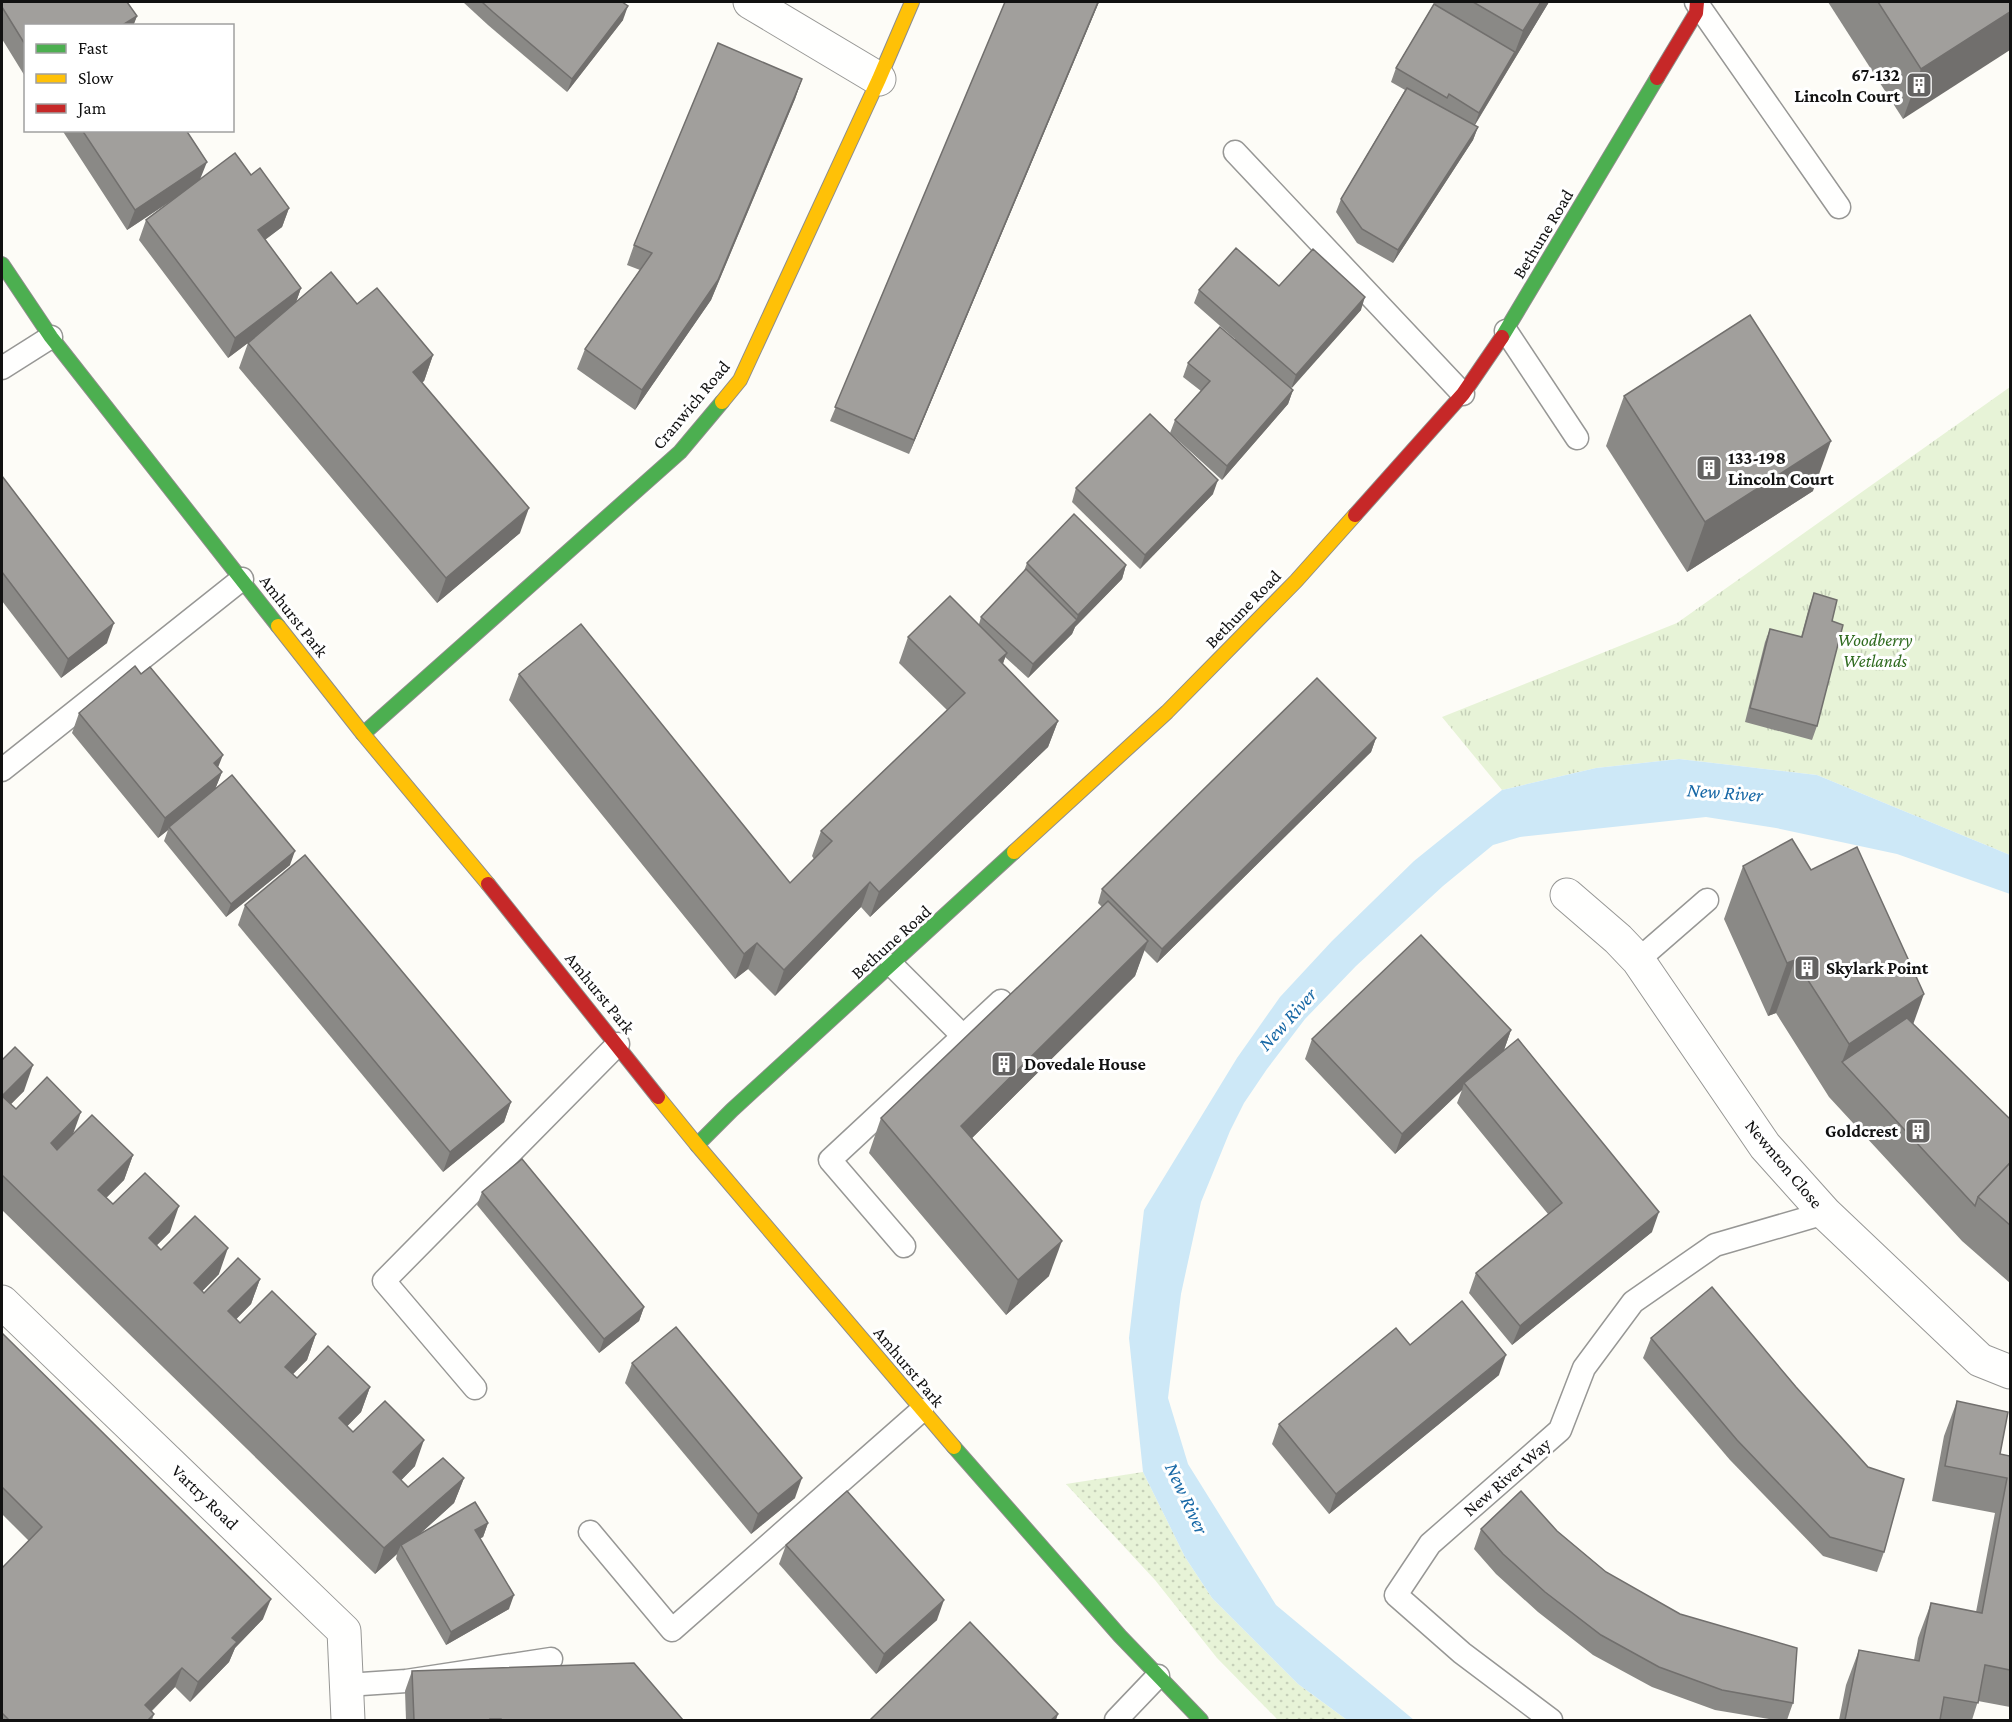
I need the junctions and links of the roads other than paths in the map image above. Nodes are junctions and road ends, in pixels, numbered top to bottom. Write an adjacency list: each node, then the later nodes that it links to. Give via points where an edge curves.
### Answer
1 (750, 2): 5 (street)
2 (912, 2): 5 (street, Cranwich Road)
3 (1676, 2): 4 (lane)
4 (1696, 6): 7 (lane); 9 (street, Bethune Road)
5 (879, 79): 15 (street, Cranwich Road, via 740,380 680,452)
6 (1235, 152): 12 (lane)
7 (1839, 207)
8 (2, 264): 10 (street, Amhurst Park)
9 (1506, 331): 12 (street, Bethune Road); 13 (lane)
10 (51, 337): 11 (lane); 14 (street, Amhurst Park)
11 (2, 368)
12 (1463, 394): 20 (street, Bethune Road, via 1296,581 1167,712)
13 (1577, 438)
14 (242, 579): 15 (street, Amhurst Park); 16 (lane)
15 (363, 734): 23 (street, Amhurst Park)
16 (2, 770)
17 (1568, 895): 19 (street, Newnton Close)
18 (1707, 900): 19 (lane)
19 (1638, 960): 25 (street, Newnton Close, via 1765,1146)
20 (892, 965): 22 (lane); 24 (street, Bethune Road)
21 (1001, 1001): 22 (lane)
22 (963, 1036): 26 (lane, via 830,1160)
23 (618, 1044): 24 (street, Amhurst Park); 29 (lane, via 384,1281)
24 (697, 1145): 30 (street, Amhurst Park)
25 (1825, 1213): 28 (street, Newnton Close, via 1980,1360); 38 (lane, New River Way, via 1715,1245 1633,1302 1584,1368 1560,1430 1430,1544 1396,1594 1462,1653)
26 (904, 1246)
27 (2, 1302): 34 (street, Vartry Road, via 344,1631)
28 (2010, 1372)
29 (475, 1388)
30 (922, 1410): 31 (lane, via 672,1630); 33 (street, Amhurst Park)
31 (590, 1532)
32 (551, 1659): 34 (lane, via 406,1682)
33 (1158, 1676): 36 (lane); 37 (street, Amhurst Park)
34 (347, 1685): 35 (street, Vartry Road)
35 (348, 1720)
36 (1116, 1720)
37 (1201, 1720)
38 (1551, 1720)

